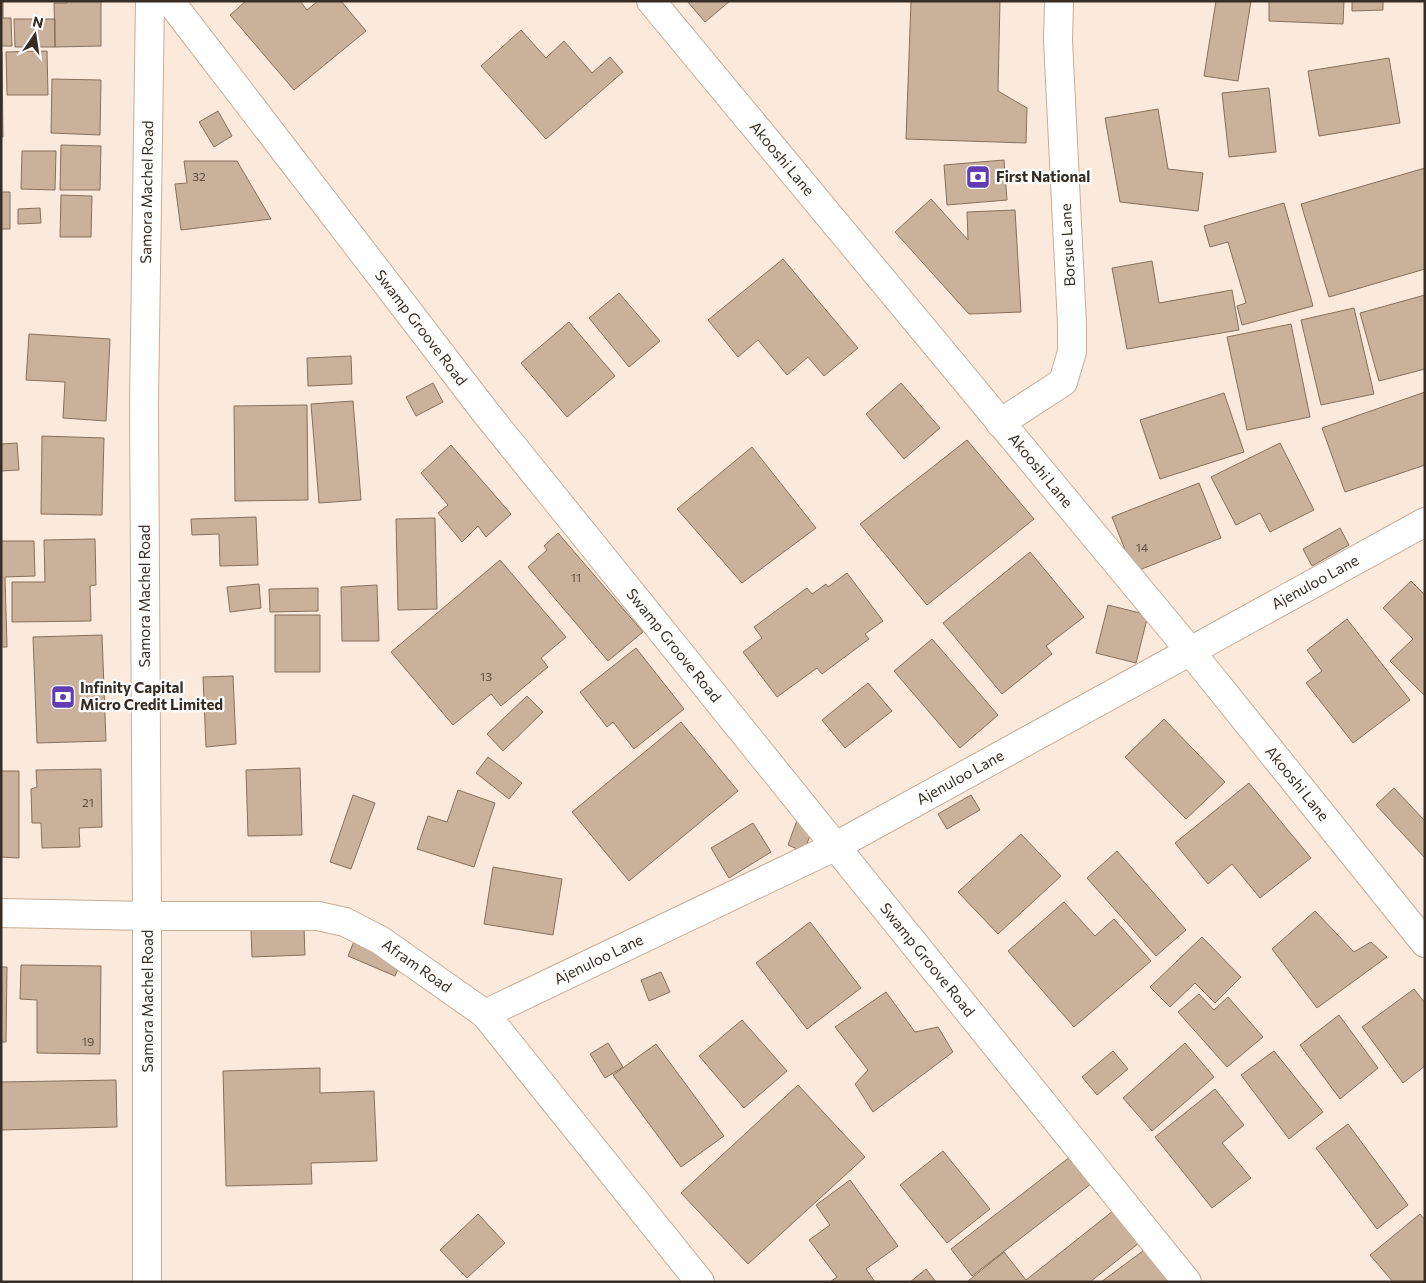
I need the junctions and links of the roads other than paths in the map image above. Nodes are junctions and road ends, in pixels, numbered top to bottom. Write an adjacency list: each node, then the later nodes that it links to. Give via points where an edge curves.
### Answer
1 (150, 1): 10 (street, Samora Machel Road, via 144,404)
2 (170, 1): 8 (street, Swamp Groove Road, via 486,413)
3 (651, 1): 5 (street, Akooshi Lane)
4 (1059, 1): 5 (street, Borsue Lane, via 1072,352 1063,382)
5 (1000, 423): 7 (street, Akooshi Lane)
6 (1425, 522): 7 (street, Ajenuloo Lane)
7 (1190, 652): 8 (street, Ajenuloo Lane); 11 (street, Akooshi Lane)
8 (836, 846): 12 (street, Ajenuloo Lane); 15 (street, Swamp Groove Road)
9 (1, 913): 10 (street, Afram Road)
10 (148, 916): 12 (street, Afram Road, via 318,916 345,922 380,940); 13 (street, Samora Machel Road)
11 (1425, 943)
12 (485, 1014): 14 (street, Afram Road)
13 (147, 1282)
14 (700, 1282)
15 (1187, 1282)

